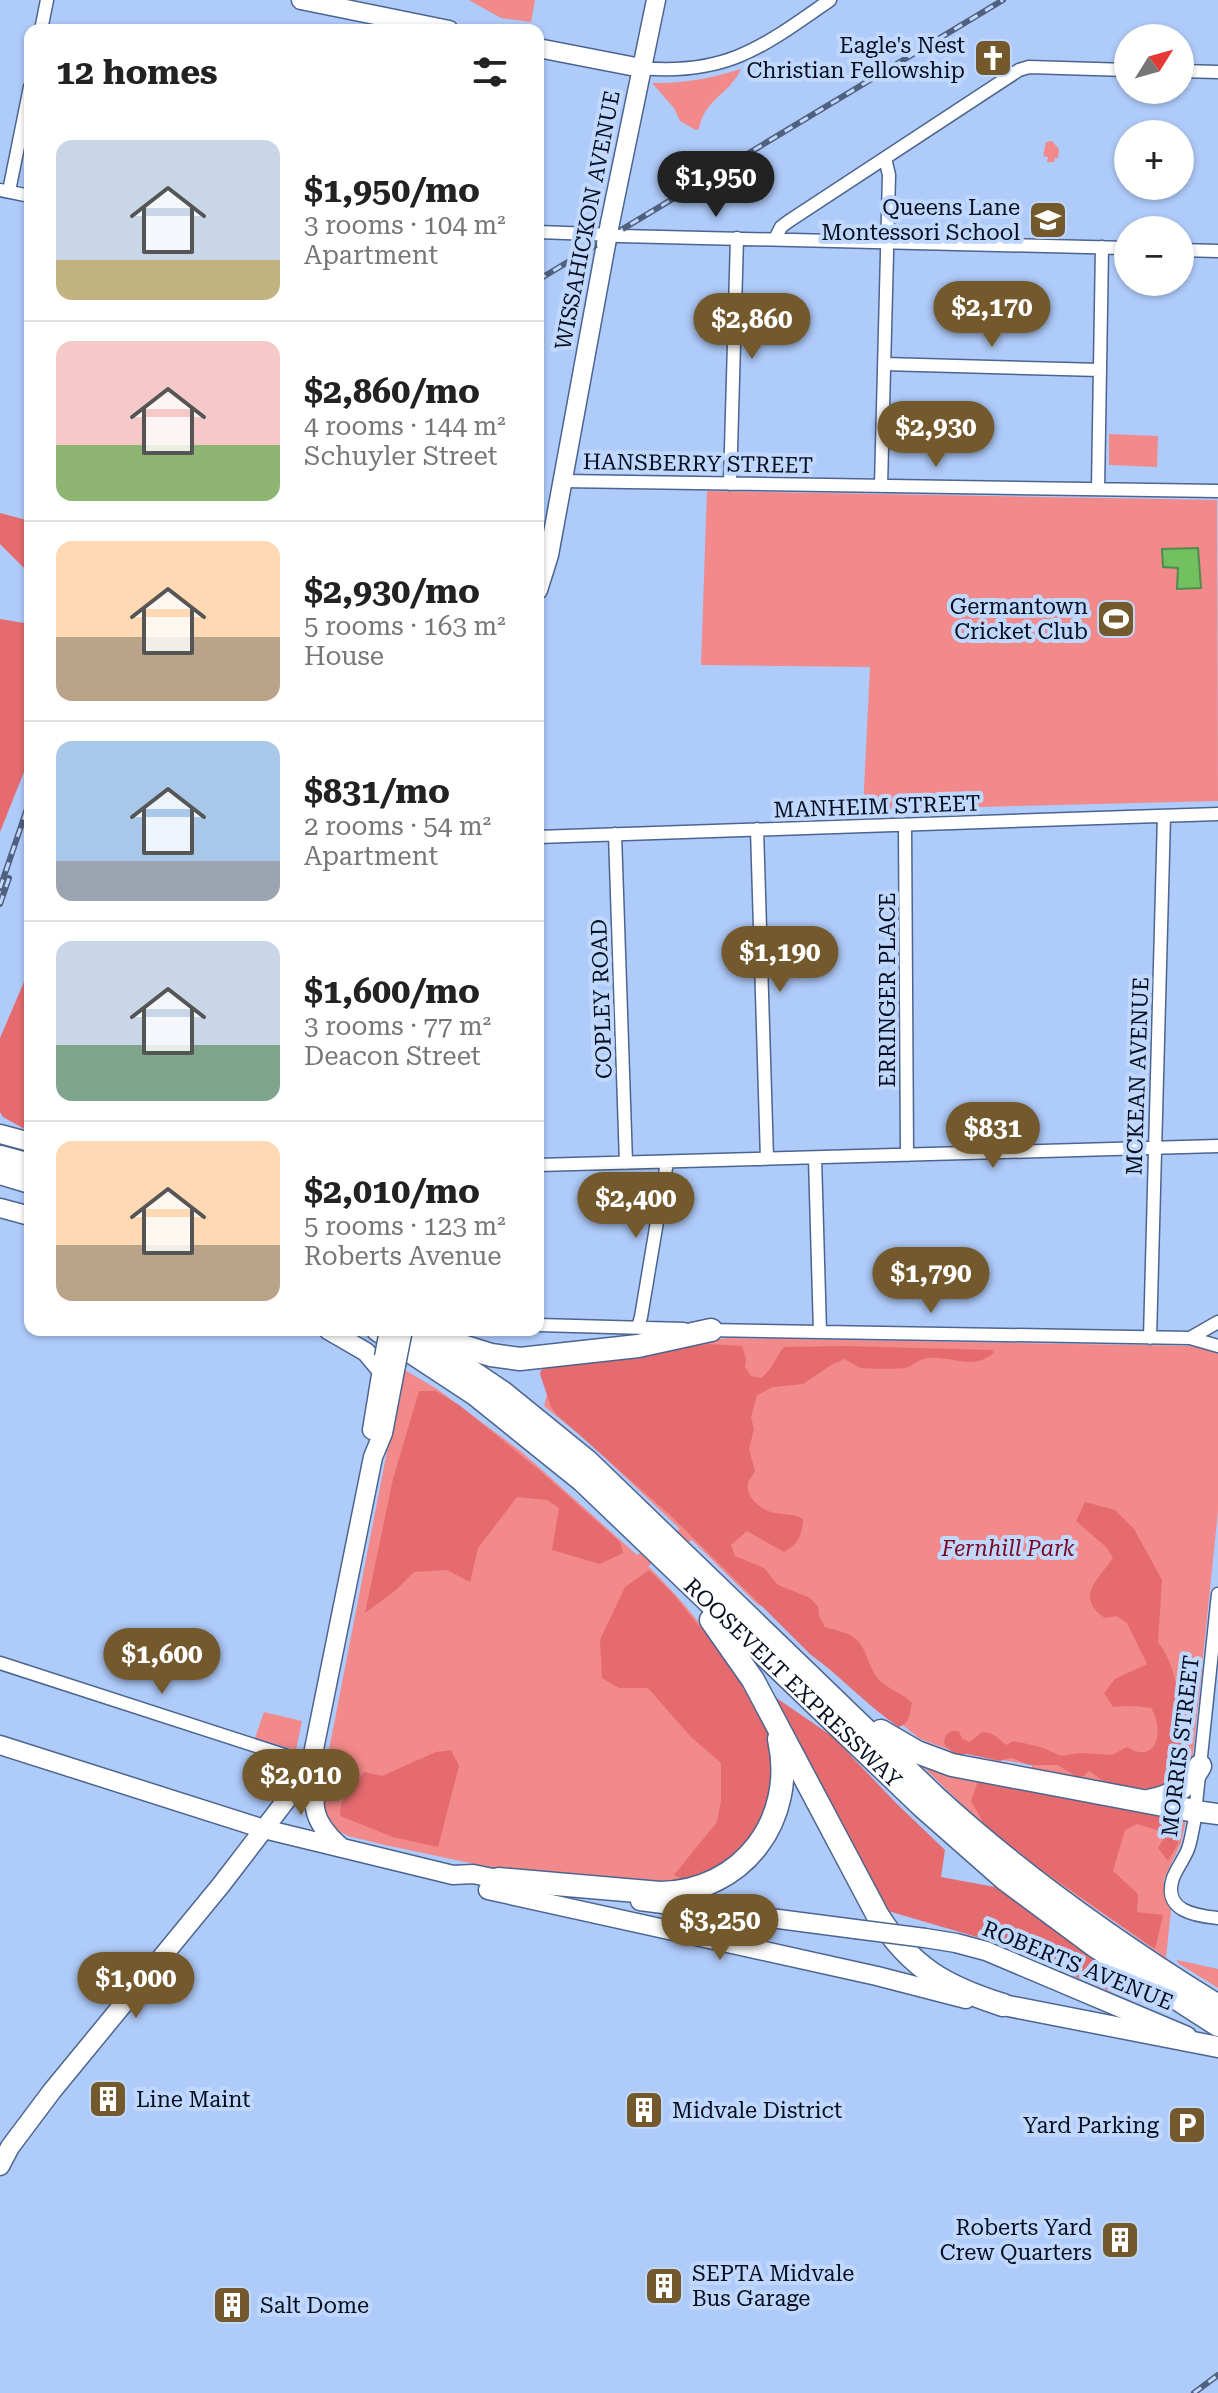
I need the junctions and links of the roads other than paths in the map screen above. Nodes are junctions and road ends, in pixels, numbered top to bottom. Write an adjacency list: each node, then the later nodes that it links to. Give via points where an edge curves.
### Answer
1 (47, 0): 5 (street)
2 (301, 0): 6 (street)
3 (656, 0): 8 (street, WISSAHICKON AVENUE)
4 (830, 0): 8 (street, via 741,57 695,68)
5 (42, 24)
6 (419, 24)
7 (544, 49): 8 (street)
8 (641, 68): 16 (street, WISSAHICKON AVENUE)
9 (1114, 70): 13 (street, via 1024,67)
10 (1194, 71): 11 (street)
11 (1218, 72)
12 (24, 112): 14 (street)
13 (885, 158): 18 (street, via 789,221); 19 (street)
14 (5, 190)
15 (544, 232): 16 (street)
16 (608, 234): 17 (street); 26 (street, WISSAHICKON AVENUE)
17 (737, 238): 18 (street); 27 (street)
18 (775, 239): 19 (street)
19 (887, 242): 20 (street); 24 (street)
20 (1102, 247): 21 (street); 25 (street)
21 (1114, 247)
22 (1194, 250): 23 (street)
23 (1218, 251)
24 (884, 364): 25 (street); 28 (street)
25 (1100, 370): 29 (street)
26 (562, 481): 27 (street, HANSBERRY STREET); 31 (street, WISSAHICKON AVENUE)
27 (730, 484): 28 (street, HANSBERRY STREET)
28 (881, 486): 29 (street, HANSBERRY STREET)
29 (1098, 489): 30 (street, HANSBERRY STREET)
30 (1218, 491)
31 (544, 571)
32 (1218, 814): 33 (street, MANHEIM STREET)
33 (1164, 816): 34 (street, MANHEIM STREET); 41 (street, MCKEAN AVENUE)
34 (905, 825): 35 (street, MANHEIM STREET); 42 (street, ERRINGER PLACE)
35 (757, 829): 36 (street, MANHEIM STREET); 45 (street)
36 (615, 834): 37 (street, MANHEIM STREET); 48 (street, COPLEY ROAD)
37 (544, 837)
38 (0, 1134): 39 (street)
39 (24, 1140)
40 (1218, 1146): 41 (street)
41 (1155, 1147): 42 (street); 65 (street, MCKEAN AVENUE)
42 (907, 1155): 44 (street)
43 (0, 1157): 47 (highway)
44 (815, 1158): 45 (street); 58 (street)
45 (767, 1159): 46 (street)
46 (667, 1162): 48 (street); 56 (street)
47 (24, 1163)
48 (626, 1163): 49 (street)
49 (544, 1165)
50 (0, 1173): 51 (highway)
51 (24, 1180)
52 (0, 1208): 53 (street)
53 (24, 1214)
54 (1218, 1322): 66 (street)
55 (544, 1325): 56 (street)
56 (638, 1327): 57 (street); 68 (highway)
57 (711, 1330): 58 (street); 68 (highway)
58 (820, 1332): 65 (street)
59 (338, 1336): 69 (street)
60 (387, 1336): 70 (highway, ROOSEVELT EXPRESSWAY, via 542,1446)
61 (389, 1336): 69 (street, bridge)
62 (400, 1336): 69 (street, bridge)
63 (419, 1336): 74 (highway, ROOSEVELT EXPRESSWAY, via 492,1384 587,1461)
64 (428, 1336): 68 (highway, via 505,1357)
65 (1150, 1338): 66 (street)
66 (1190, 1338): 67 (street)
67 (1218, 1346)
68 (613, 1349)
69 (387, 1364): 77 (street, via 383,1433 373,1457)
70 (663, 1558): 75 (highway, via 733,1649); 89 (highway, ROOSEVELT EXPRESSWAY, via 987,1864)
71 (1218, 1594): 72 (street, MORRIS STREET)
72 (1216, 1624): 78 (street, MORRIS STREET)
73 (0, 1663): 77 (street)
74 (832, 1697): 79 (highway, via 934,1760); 88 (highway, ROOSEVELT EXPRESSWAY, via 960,1820 1028,1877)
75 (772, 1715): 85 (highway, via 782,1760 778,1806 761,1841 723,1877 686,1891 660,1893); 87 (highway, via 894,1940 936,1978)
76 (0, 1745): 82 (street, ROBERTS AVENUE)
77 (312, 1764): 82 (street); 83 (street, via 315,1812)
78 (1200, 1766): 79 (highway, via 1184,1786); 80 (street, MORRIS STREET)
79 (1147, 1801): 80 (highway)
80 (1195, 1811): 81 (main road); 86 (street, MORRIS STREET, via 1190,1844 1172,1880 1174,1900 1189,1914)
81 (1218, 1814)
82 (264, 1829): 83 (street, ROBERTS AVENUE); 90 (street, via 52,2091)
83 (344, 1850): 84 (street, ROBERTS AVENUE)
84 (453, 1875): 85 (street, ROBERTS AVENUE); 87 (street, ROBERTS AVENUE, via 471,1886)
85 (498, 1879): 89 (street, ROBERTS AVENUE, bridge, via 956,1943)
86 (1218, 1918)
87 (1003, 2005): 89 (main road, ROBERTS AVENUE)
88 (1218, 2006)
89 (1215, 2039)
90 (0, 2166)

